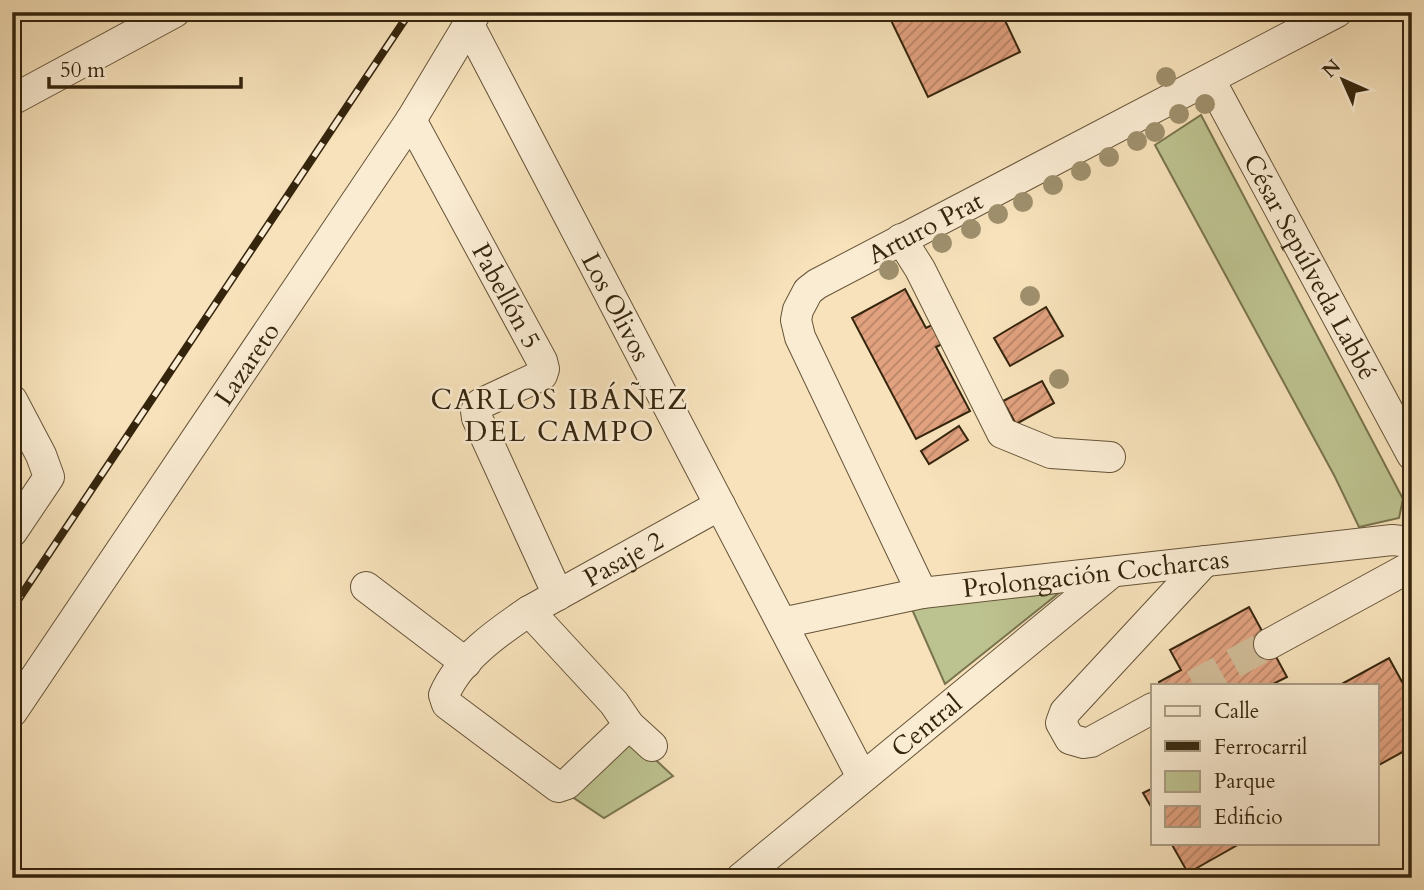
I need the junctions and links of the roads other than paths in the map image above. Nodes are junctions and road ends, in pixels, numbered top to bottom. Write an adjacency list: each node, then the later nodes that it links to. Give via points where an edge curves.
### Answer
1 (175, 12): 5 (street)
2 (1337, 12): 4 (street, Arturo Prat)
3 (472, 19): 6 (street, Lazareto); 11 (street, Los Olivos)
4 (1210, 80): 7 (street, Arturo Prat); 9 (street, César Sepúlveda Labbé)
5 (12, 100)
6 (411, 120): 19 (street, Pabellón 5, via 542,361 542,375 480,404 476,411); 25 (street, Lazareto)
7 (901, 239): 10 (street, via 1002,433 1051,453); 18 (street, Arturo Prat, via 808,291 796,320)
8 (12, 400): 12 (street, via 49,477)
9 (1412, 454)
10 (1110, 457)
11 (720, 505): 19 (street, Pasaje 2); 21 (street, Los Olivos)
12 (12, 532)
13 (1412, 542): 14 (street, Prolongación Cocharcas, via 1392,540)
14 (1205, 561): 16 (street, Prolongación Cocharcas); 24 (street, via 1065,712 1061,723 1070,739 1091,742)
15 (1412, 566): 22 (street)
16 (1111, 573): 18 (street, Prolongación Cocharcas); 28 (street, Central)
17 (366, 587): 23 (street)
18 (922, 593): 21 (street, Prolongación Cocharcas)
19 (558, 595): 20 (street, Pasaje 2)
20 (529, 611): 23 (street, Pasaje 2); 26 (street)
21 (782, 623): 28 (street, Los Olivos)
22 (1269, 644)
23 (466, 663): 26 (street, Pasaje 2, via 444,695 447,704 558,787 572,780)
24 (1151, 709)
25 (12, 712)
26 (629, 724): 27 (street)
27 (652, 746)
28 (862, 777): 29 (street, Central)
29 (741, 878)

